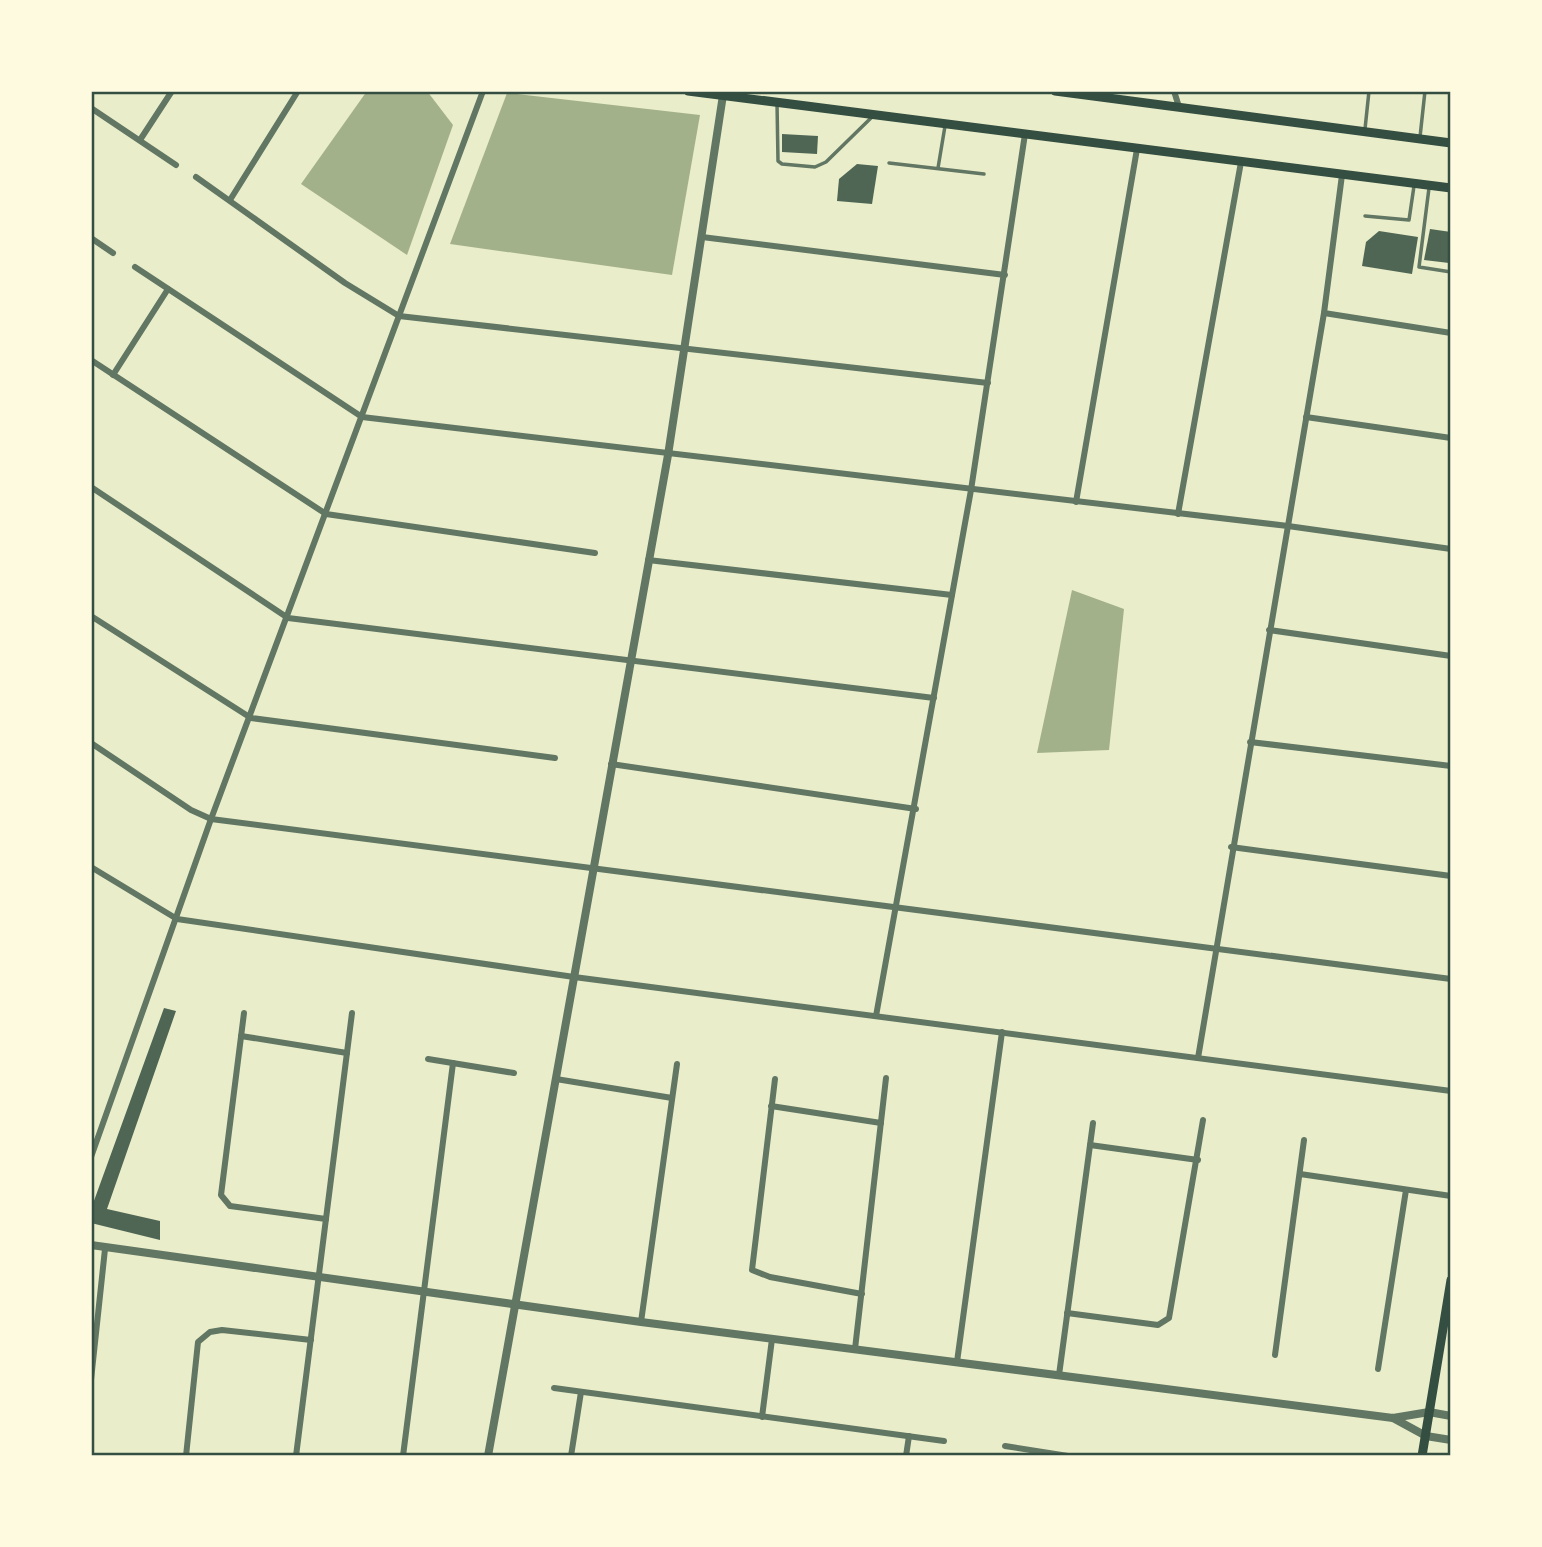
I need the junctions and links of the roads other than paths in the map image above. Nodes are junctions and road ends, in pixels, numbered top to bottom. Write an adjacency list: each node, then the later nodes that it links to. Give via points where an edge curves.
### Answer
1 (172, 91): 18 (street)
2 (298, 91): 31 (street)
3 (483, 91): 41 (street)
4 (688, 91): 9 (main road)
5 (1055, 91): 11 (main road)
6 (1174, 91): 11 (street)
7 (1369, 91): 15 (lane)
8 (1426, 91): 17 (lane)
9 (723, 93): 10 (main road); 33 (street)
10 (776, 102): 13 (main road); 13 (lane, via 778,161 807,168 826,162)
11 (1179, 107): 15 (main road)
12 (91, 108): 18 (street)
13 (875, 114): 14 (main road)
14 (945, 123): 16 (main road); 24 (lane)
15 (1365, 131): 17 (main road)
16 (1025, 134): 20 (main road); 38 (street)
17 (1420, 139): 19 (main road)
18 (140, 140): 23 (street)
19 (1451, 143)
20 (1137, 149): 21 (main road); 53 (street)
21 (1241, 162): 26 (main road); 54 (street)
22 (889, 163): 24 (lane)
23 (176, 165)
24 (938, 168): 25 (lane)
25 (984, 174)
26 (1342, 175): 28 (main road); 40 (street)
27 (195, 177): 31 (street)
28 (1415, 184): 29 (main road); 32 (lane, via 1409,220)
29 (1429, 186): 30 (main road); 37 (lane, via 1419,267)
30 (1451, 188)
31 (230, 200): 41 (street)
32 (1365, 216)
33 (702, 237): 38 (street); 43 (street)
34 (91, 238): 35 (street)
35 (113, 253)
36 (135, 267): 39 (street)
37 (1451, 272)
38 (1004, 275): 46 (street)
39 (168, 289): 45 (street); 47 (street)
40 (1324, 313): 42 (street); 48 (street)
41 (399, 316): 43 (street); 47 (street)
42 (1451, 332)
43 (684, 348): 46 (street); 50 (street)
44 (91, 360): 45 (street)
45 (113, 374): 55 (street)
46 (988, 383): 52 (street)
47 (362, 417): 50 (street); 55 (street)
48 (1306, 417): 49 (street); 56 (street)
49 (1451, 438)
50 (668, 455): 52 (street); 59 (street)
51 (91, 487): 62 (street)
52 (971, 490): 53 (street); 60 (street)
53 (1076, 502): 54 (street)
54 (1178, 513): 56 (street)
55 (326, 514): 58 (street); 62 (street)
56 (1287, 526): 57 (street); 63 (street)
57 (1451, 549)
58 (595, 553)
59 (648, 560): 60 (street); 65 (street)
60 (952, 595): 66 (street)
61 (91, 616): 67 (street)
62 (288, 618): 65 (street); 67 (street)
63 (1269, 630): 64 (street); 68 (street)
64 (1451, 656)
65 (630, 661): 66 (street); 71 (street)
66 (934, 698): 73 (street)
67 (251, 718): 70 (street); 74 (street)
68 (1250, 742): 72 (street); 75 (street)
69 (91, 743): 74 (street)
70 (555, 758)
71 (611, 764): 73 (street); 77 (street)
72 (1451, 766)
73 (916, 809): 79 (street)
74 (211, 819): 77 (street); 80 (street)
75 (1231, 847): 78 (street); 81 (street)
76 (91, 867): 80 (street)
77 (593, 871): 79 (street); 82 (street)
78 (1451, 876)
79 (895, 909): 81 (street); 86 (street)
80 (177, 919): 82 (street); 106 (street)
81 (1214, 947): 83 (street); 90 (street)
82 (574, 976): 86 (street); 97 (street)
83 (1451, 979)
84 (244, 1013): 88 (street)
85 (352, 1013): 89 (street)
86 (876, 1016): 87 (street)
87 (1002, 1032): 90 (street); 125 (street)
88 (241, 1036): 89 (street); 111 (street, via 221,1189 224,1201 230,1206)
89 (347, 1054): 111 (street)
90 (1198, 1058): 98 (street)
91 (428, 1059): 92 (street)
92 (453, 1063): 94 (street); 116 (street)
93 (677, 1064): 99 (street)
94 (514, 1073)
95 (886, 1078): 102 (street)
96 (775, 1079): 100 (street)
97 (556, 1080): 99 (street); 118 (street)
98 (1451, 1091)
99 (672, 1098): 120 (street)
100 (771, 1106): 102 (street); 117 (street, via 752,1270)
101 (1203, 1120): 107 (street)
102 (881, 1124): 117 (street)
103 (1093, 1124): 105 (street)
104 (1304, 1140): 108 (street)
105 (1090, 1144): 107 (street); 119 (street)
106 (91, 1157)
107 (1198, 1160): 119 (street, via 1169,1318 1158,1325)
108 (1300, 1174): 109 (street); 124 (street)
109 (1406, 1190): 110 (street); 126 (street)
110 (1451, 1196)
111 (326, 1219): 114 (street)
112 (91, 1245): 113 (street)
113 (105, 1249): 114 (street); 128 (street)
114 (321, 1279): 116 (street); 122 (street)
115 (1451, 1280): 131 (main road)
116 (423, 1293): 118 (street); 143 (street)
117 (862, 1294): 123 (street)
118 (514, 1304): 120 (street); 144 (street)
119 (1067, 1313): 127 (street)
120 (641, 1322): 121 (street)
121 (772, 1339): 123 (street); 133 (street)
122 (311, 1340): 141 (street, via 222,1330 204,1335 198,1342); 142 (street)
123 (855, 1349): 125 (street)
124 (1275, 1355)
125 (957, 1362): 127 (street)
126 (1378, 1369)
127 (1059, 1374): 134 (street)
128 (91, 1380)
129 (554, 1388): 130 (street)
130 (581, 1392): 133 (street); 145 (street)
131 (1429, 1412): 132 (street); 134 (street); 136 (main road)
132 (1451, 1416)
133 (762, 1417): 135 (street)
134 (1393, 1418): 136 (street)
135 (909, 1436): 138 (street); 146 (street)
136 (1426, 1436): 137 (street); 148 (main road)
137 (1451, 1440)
138 (944, 1441)
139 (1004, 1446): 140 (street)
140 (1018, 1452): 147 (street)
141 (186, 1456)
142 (296, 1456)
143 (404, 1456)
144 (488, 1456)
145 (571, 1456)
146 (906, 1456)
147 (1068, 1456)
148 (1422, 1456)

